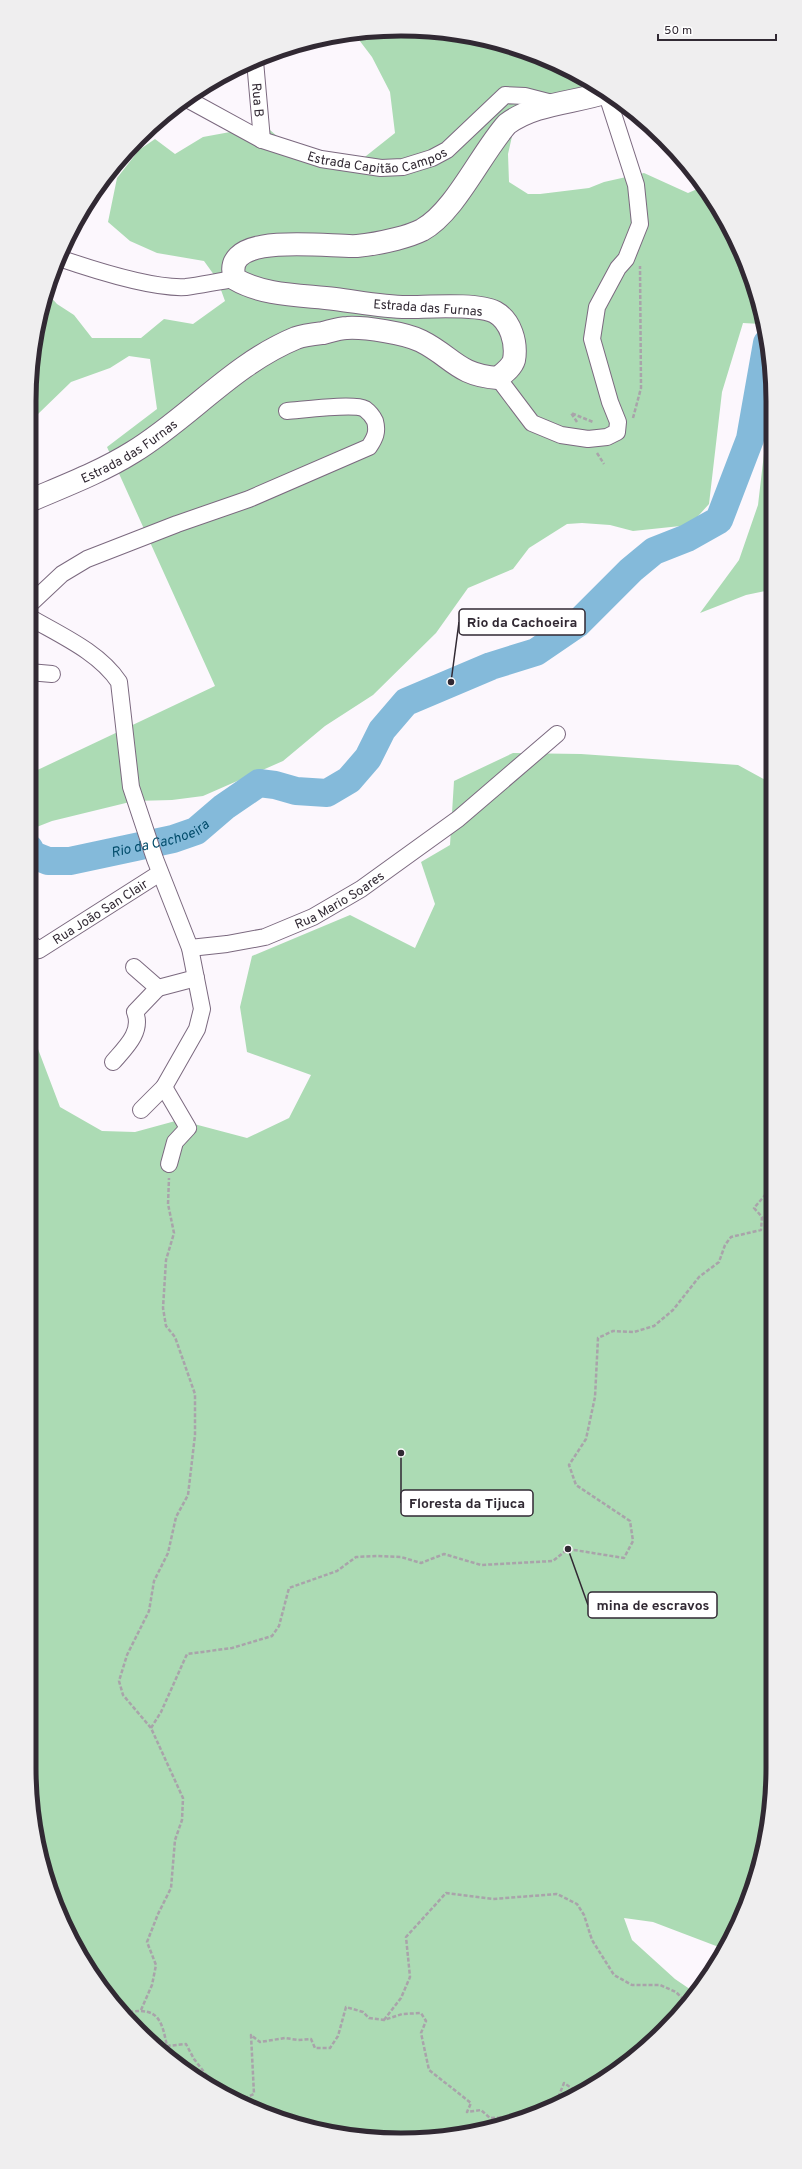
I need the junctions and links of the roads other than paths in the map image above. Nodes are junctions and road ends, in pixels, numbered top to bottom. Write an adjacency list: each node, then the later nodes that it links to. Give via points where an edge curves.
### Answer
1 (255, 67): 6 (street, Rua B)
2 (598, 94): 5 (main road)
3 (192, 102): 6 (street, Estrada Capitão Campos)
4 (610, 102): 9 (street, via 636,184 640,224 626,259 618,268 597,307 592,339 618,422 617,432 607,437 588,439 561,435 532,423)
5 (556, 104): 6 (street, Estrada Capitão Campos, via 525,96 505,95 447,150 432,158 403,167 381,168 322,159); 8 (main road, via 515,118 507,124 452,200 435,220 422,230 396,239 357,246 255,247 238,256 233,264 232,272)
6 (262, 140)
7 (64, 260): 8 (street, via 144,282 184,287)
8 (235, 279): 9 (main road, Estrada das Furnas, via 245,285 276,292 398,307 476,308 495,312 507,323 515,340 514,361)
9 (498, 378): 11 (main road, Estrada das Furnas, via 482,377 462,370 422,342 410,337 347,328 298,338 261,356 232,375 175,423 132,452 100,470)
10 (287, 411): 12 (street, via 354,406 365,409 377,428 375,438 369,447 249,499 87,559 62,574)
11 (36, 498)
12 (36, 598)
13 (36, 621): 17 (street, via 96,657 110,668 119,682 128,772 138,812)
14 (36, 673): 15 (street)
15 (52, 674)
16 (557, 734): 19 (street, Rua Mario Soares, via 469,811 360,888 313,917 265,937)
17 (158, 866): 18 (street, Rua João San Clair); 19 (street)
18 (36, 947)
19 (190, 948): 21 (street)
20 (134, 967): 22 (street)
21 (196, 978): 22 (street); 24 (street, via 202,1009 197,1029)
22 (158, 988): 23 (street, via 135,1012 138,1019 133,1039)
23 (113, 1062)
24 (164, 1087): 25 (street); 26 (street, via 188,1128 175,1142)
25 (141, 1110)
26 (169, 1164)

